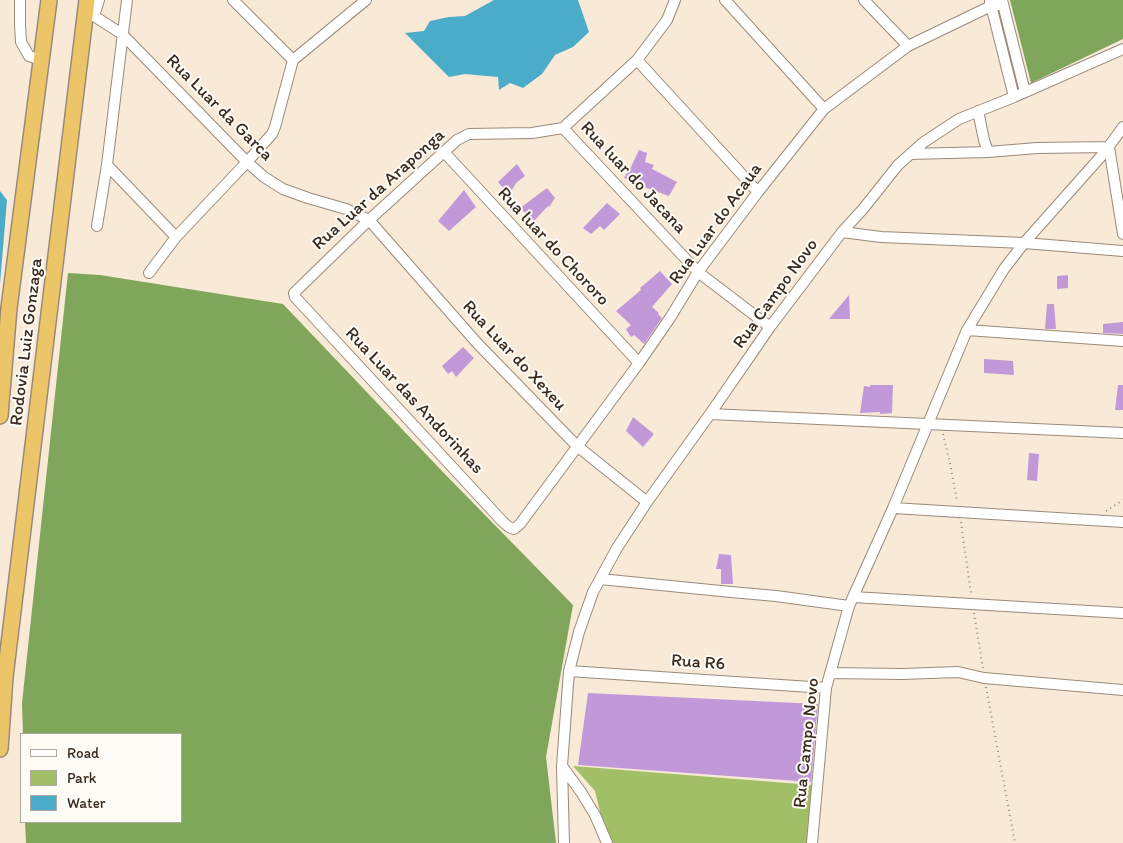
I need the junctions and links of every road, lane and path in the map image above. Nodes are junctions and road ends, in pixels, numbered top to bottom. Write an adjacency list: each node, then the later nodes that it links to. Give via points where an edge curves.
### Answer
1 (20, 0): 16 (street, via 22,42 29,56)
2 (49, 0): 16 (highway, Rodovia Luiz Gonzaga)
3 (99, 0): 12 (street)
4 (126, 0): 13 (street)
5 (233, 0): 17 (street)
6 (366, 0): 17 (street)
7 (675, 0): 18 (street, via 667,20)
8 (725, 0): 21 (street)
9 (864, 0): 14 (street)
10 (1002, 2): 11 (street, Rua Luar do Acaua); 19 (street)
11 (990, 3): 14 (street, Rua Luar do Acaua); 20 (street)
12 (89, 9): 13 (street, Rua Luar da Garca); 68 (highway, Rodovia Luiz Gonzaga, via 6,667)
13 (122, 34): 29 (street, Rua Luar da Garca); 30 (street)
14 (908, 46): 21 (street, Rua Luar do Acaua)
15 (1123, 49): 19 (street, Rua Campo Novo)
16 (41, 60): 47 (highway, Rodovia Luiz Gonzaga, via 9,308)
17 (293, 60): 29 (street, via 272,134)
18 (637, 60): 23 (street); 31 (street)
19 (1025, 92): 20 (street, Rua Campo Novo)
20 (1014, 97): 22 (street, Rua Campo Novo)
21 (824, 109): 31 (street, Rua Luar do Acaua)
22 (978, 111): 27 (street); 28 (street, Rua Campo Novo, via 959,119)
23 (563, 128): 26 (street, Rua Luar da Araponga, via 532,133 469,134); 39 (street, Rua luar do Jacana)
24 (1121, 134): 25 (street, Rua Campo Novo)
25 (1109, 147): 27 (street); 35 (street); 37 (street, Rua Campo Novo)
26 (444, 152): 32 (street, Rua Luar da Araponga); 45 (street, Rua luar do Chororo)
27 (988, 152): 28 (street)
28 (910, 154): 34 (street, Rua Campo Novo)
29 (247, 162): 32 (street, Rua Luar da Garca, via 283,189 346,209); 36 (street)
30 (107, 165): 33 (street); 36 (street)
31 (758, 192): 39 (street, Rua Luar do Acaua)
32 (369, 220): 41 (street, Rua Luar da Araponga); 51 (street, Rua Luar do Xexeu, via 477,343)
33 (97, 226)
34 (842, 232): 37 (street, via 881,237); 42 (street, Rua Campo Novo)
35 (1123, 234)
36 (176, 237): 40 (street)
37 (1024, 243): 38 (street); 43 (street, Rua Campo Novo)
38 (1123, 251)
39 (698, 272): 42 (street, Rua luar do Jacana); 45 (street, Rua Luar do Acaua)
40 (149, 273)
41 (294, 292): 58 (street, Rua Luar das Andorinhas, via 295,297 476,493)
42 (770, 327): 46 (street, Rua Campo Novo)
43 (967, 330): 44 (street); 48 (street, Rua Campo Novo)
44 (1123, 341)
45 (639, 362): 51 (street, Rua Luar do Acaua)
46 (710, 414): 48 (street); 53 (street, Rua Campo Novo)
47 (0, 416)
48 (927, 424): 49 (street); 54 (street, Rua Campo Novo)
49 (940, 424): 50 (street); 55 (path)
50 (1123, 433)
51 (577, 446): 53 (street, Rua Luar do Xexeu); 58 (street, Rua Luar do Acaua)
52 (1123, 500): 56 (path)
53 (647, 502): 59 (street, Rua Campo Novo)
54 (894, 508): 55 (street); 60 (street, Rua Campo Novo)
55 (959, 511): 56 (street); 61 (path)
56 (1094, 520): 57 (street)
57 (1123, 522)
58 (514, 529)
59 (600, 579): 60 (street); 63 (street, Rua Campo Novo, via 579,632)
60 (851, 602): 61 (street); 64 (street, Rua Campo Novo)
61 (972, 604): 62 (street); 65 (path)
62 (1123, 613)
63 (569, 671): 66 (street, Rua R6); 69 (street, Rua Campo Novo)
64 (830, 673): 65 (street, via 958,672); 66 (street, Rua Campo Novo)
65 (984, 678): 67 (street); 73 (path)
66 (826, 688): 72 (street, Rua Campo Novo)
67 (1123, 690)
68 (0, 749)
69 (562, 766): 70 (street, Rua Campo Novo); 71 (street, via 582,792)
70 (564, 843)
71 (607, 843)
72 (812, 843)
73 (1015, 843)

